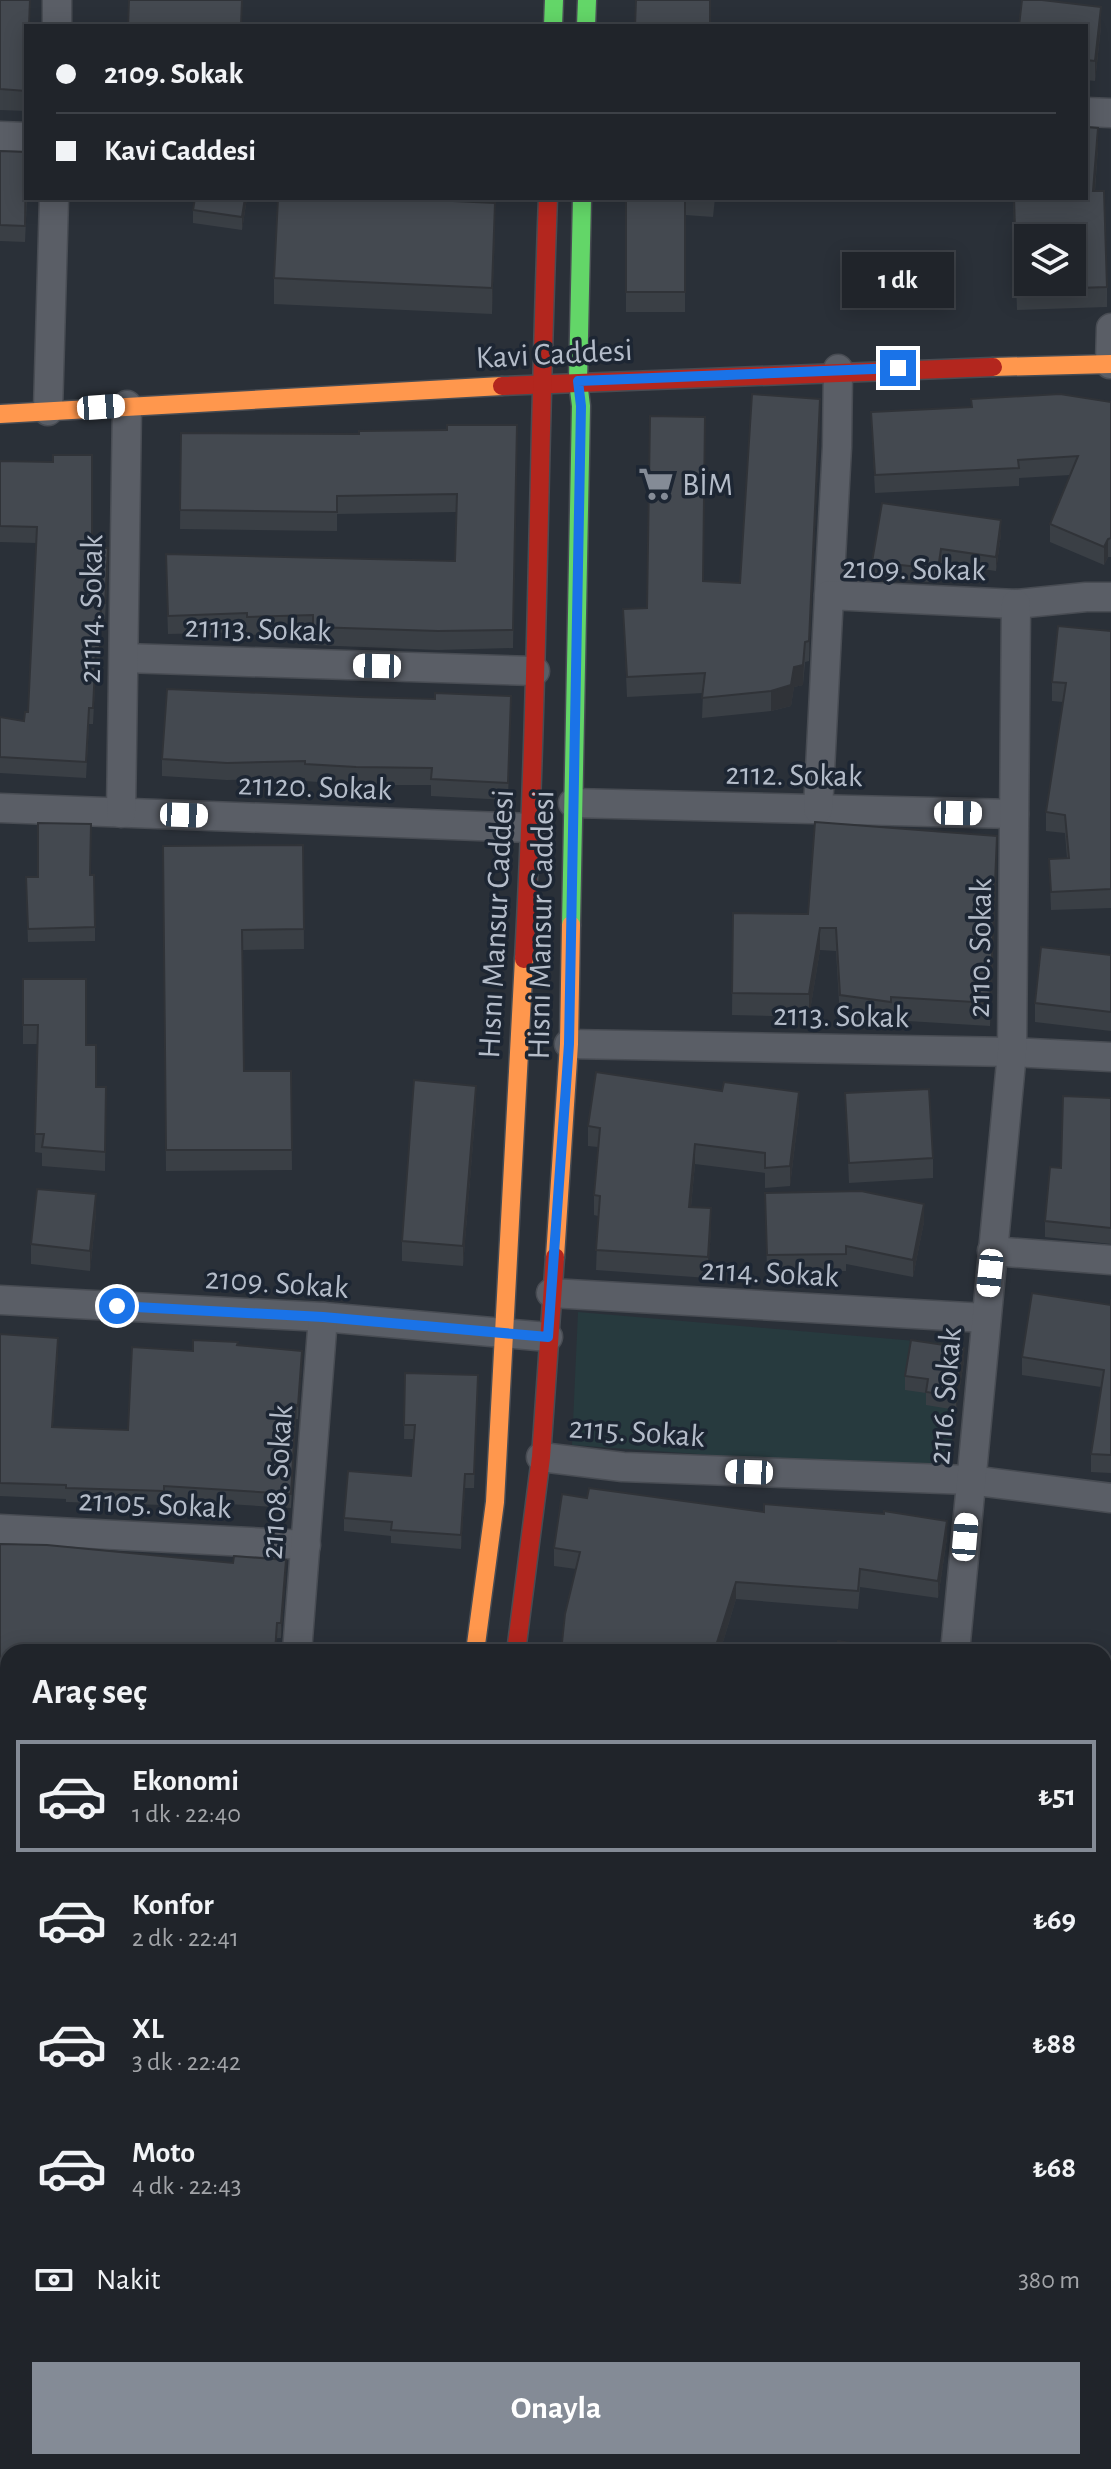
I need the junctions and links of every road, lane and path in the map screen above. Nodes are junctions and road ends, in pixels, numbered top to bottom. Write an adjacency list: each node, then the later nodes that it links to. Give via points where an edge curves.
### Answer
1 (57, 0): 4 (street)
2 (554, 0): 5 (main road)
3 (587, 0): 6 (main road)
4 (57, 24)
5 (553, 24)
6 (586, 24)
7 (1088, 112): 8 (street)
8 (1111, 113)
9 (0, 136): 10 (street)
10 (24, 137)
11 (54, 200): 20 (street)
12 (548, 200): 18 (main road, Hısnı Mansur Caddesi)
13 (582, 200): 17 (main road, Hisni Mansur Caddesi)
14 (1111, 328): 15 (street)
15 (1110, 364): 16 (main road, Kavi Caddesi)
16 (838, 369): 17 (main road, Kavi Caddesi); 22 (street)
17 (578, 381): 18 (main road, Kavi Caddesi); 27 (main road, Hisni Mansur Caddesi)
18 (542, 383): 19 (main road, Kavi Caddesi); 26 (main road, Hısnı Mansur Caddesi)
19 (127, 405): 20 (main road, Kavi Caddesi); 25 (street, 21114. Sokak)
20 (48, 411): 21 (main road, Kavi Caddesi)
21 (0, 414)
22 (829, 595): 24 (street, 2109. Sokak); 29 (street, 2109. Sokak)
23 (1111, 597): 24 (street, 2109. Sokak)
24 (1016, 604): 31 (street, 2110. Sokak)
25 (124, 658): 26 (street, 21113. Sokak); 30 (street, 21114. Sokak)
26 (535, 671): 32 (main road, Hısnı Mansur Caddesi)
27 (573, 803): 29 (street, 2112. Sokak); 33 (main road, Hisni Mansur Caddesi)
28 (0, 808): 30 (street, 21120. Sokak)
29 (818, 809): 31 (street, 2112. Sokak)
30 (121, 813): 32 (street, 21120. Sokak)
31 (1014, 814): 34 (street, 2110. Sokak)
32 (531, 828): 42 (main road, Hısnı Mansur Caddesi)
33 (569, 1044): 34 (street, 2113. Sokak); 38 (main road, Hisni Mansur Caddesi)
34 (1012, 1052): 35 (street, 2113. Sokak); 36 (street, 2116. Sokak)
35 (1111, 1057)
36 (992, 1251): 37 (street); 41 (street, 2116. Sokak)
37 (1111, 1260)
38 (551, 1293): 41 (street, 2114. Sokak); 43 (main road, Hisni Mansur Caddesi)
39 (0, 1300): 40 (street, 2109. Sokak)
40 (323, 1317): 42 (street, 2109. Sokak); 48 (street, 21108. Sokak)
41 (985, 1318): 45 (street, 2116. Sokak)
42 (505, 1333): 43 (street, 2109. Sokak); 50 (main road, Hısnı Mansur Caddesi, via 495,1502)
43 (548, 1337): 44 (main road, Hisni Mansur Caddesi)
44 (541, 1457): 45 (street, 2115. Sokak, via 623,1467); 51 (main road, Hisni Mansur Caddesi)
45 (970, 1480): 46 (street, 2115. Sokak); 52 (street, 2116. Sokak)
46 (1111, 1498)
47 (0, 1529): 48 (street, 21105. Sokak)
48 (306, 1545): 49 (street, 21108. Sokak)
49 (298, 1644)
50 (476, 1644)
51 (517, 1644)
52 (956, 1644)

